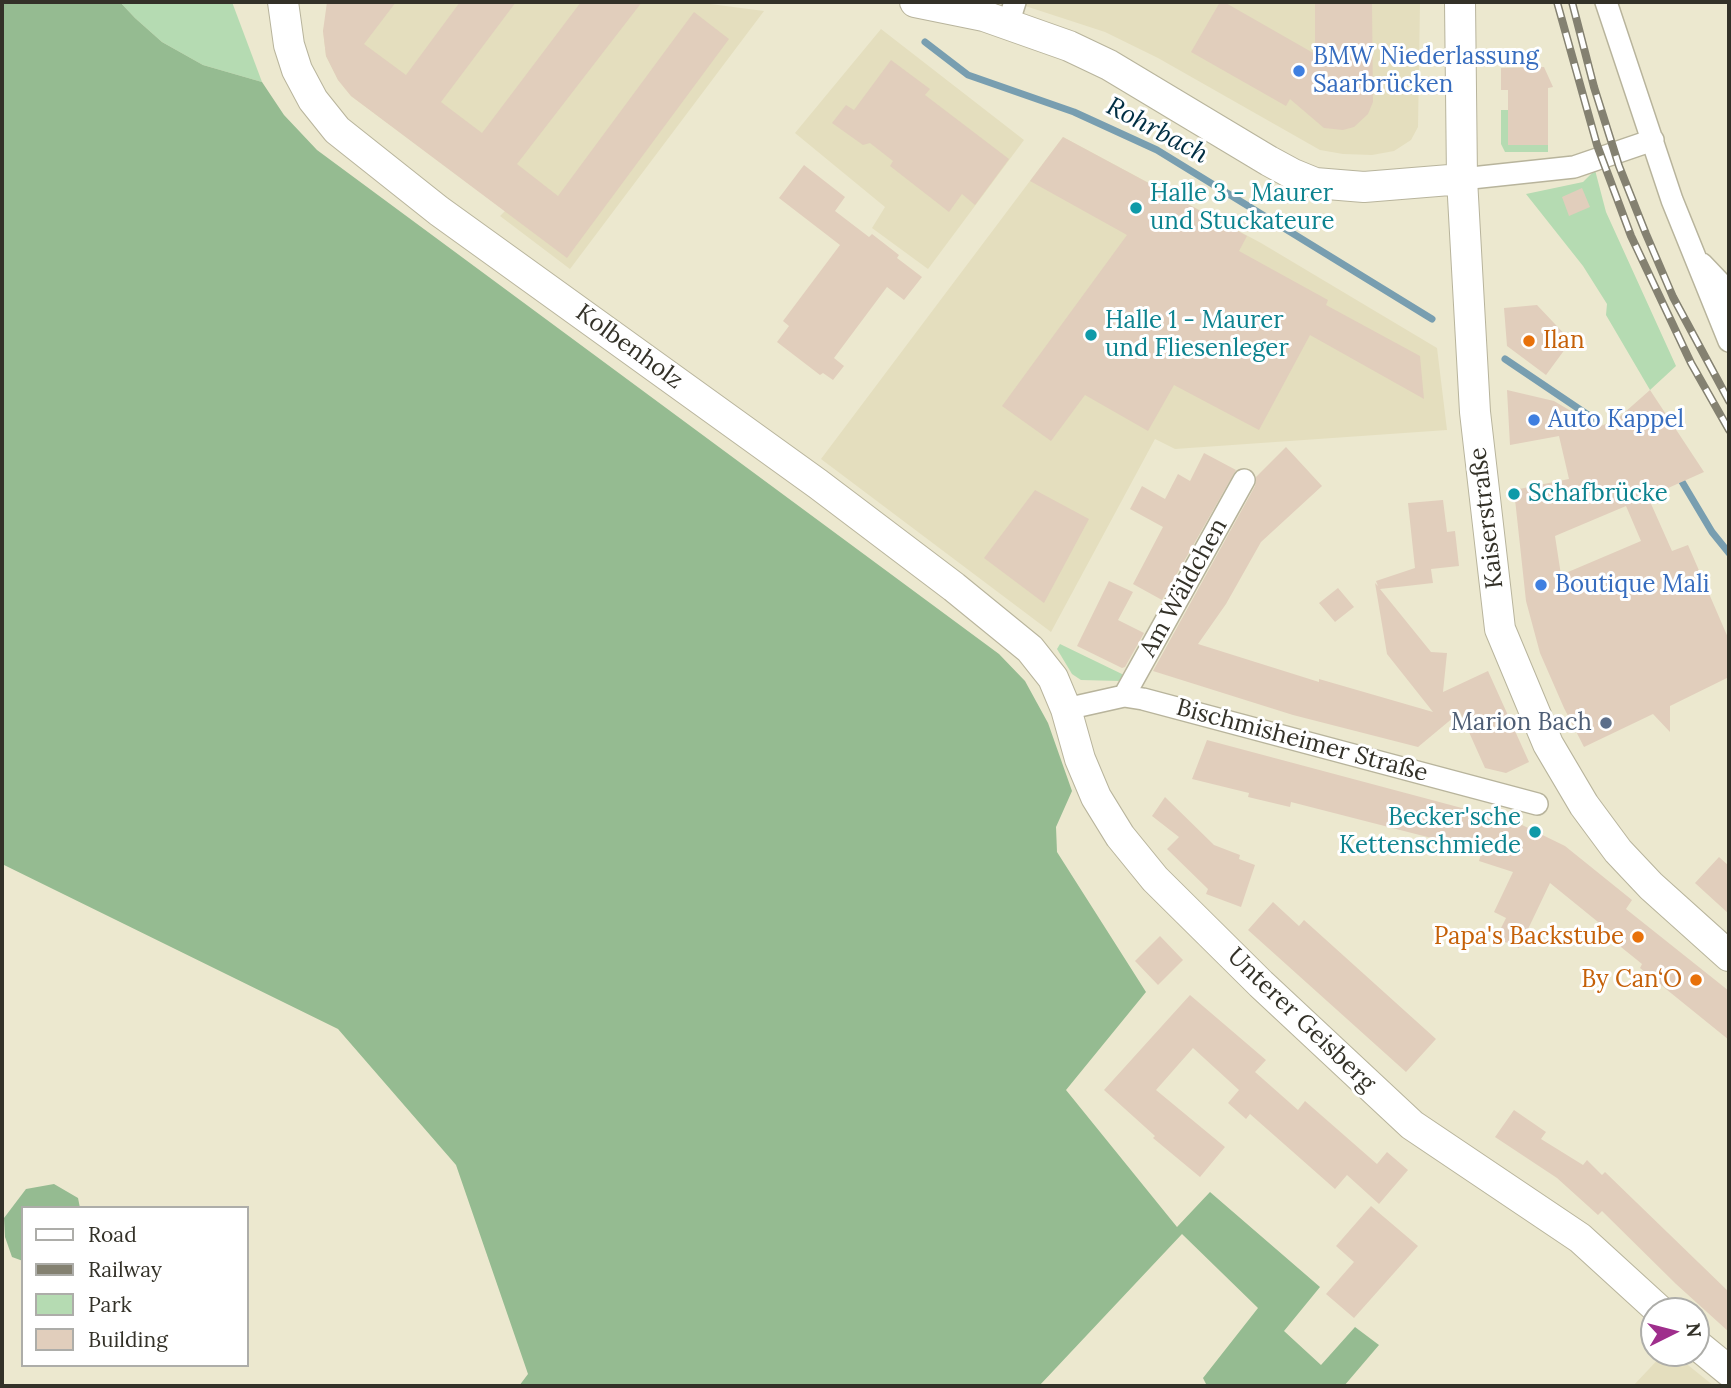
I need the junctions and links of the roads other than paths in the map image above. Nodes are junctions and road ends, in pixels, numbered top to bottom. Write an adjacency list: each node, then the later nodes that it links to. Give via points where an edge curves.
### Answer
1 (283, 2): 12 (street, Kolbenholz, via 297,70 337,130 439,211 881,531)
2 (915, 2): 5 (street)
3 (1460, 2): 7 (street, Kaiserstraße)
4 (1606, 2): 6 (street)
5 (1011, 13): 7 (street, via 1315,183 1364,187)
6 (1653, 140): 7 (street, via 1573,167); 8 (street)
7 (1462, 180): 16 (street, Kaiserstraße, via 1476,423 1500,629 1548,744 1584,805 1651,886)
8 (1695, 258): 9 (street, via 1722,285); 10 (street)
9 (1729, 301)
10 (1729, 341)
11 (1244, 480): 13 (street, Am Wäldchen)
12 (1033, 652): 14 (street, Unterer Geisberg, via 1053,678)
13 (1124, 696): 14 (street, Bischmisheimer Straße); 15 (street, Bischmisheimer Straße)
14 (1066, 709): 17 (street, Unterer Geisberg, via 1096,797 1155,880 1412,1125 1580,1238)
15 (1536, 804)
16 (1729, 956)
17 (1645, 1297)
18 (1710, 1356): 19 (street)
19 (1729, 1371)

